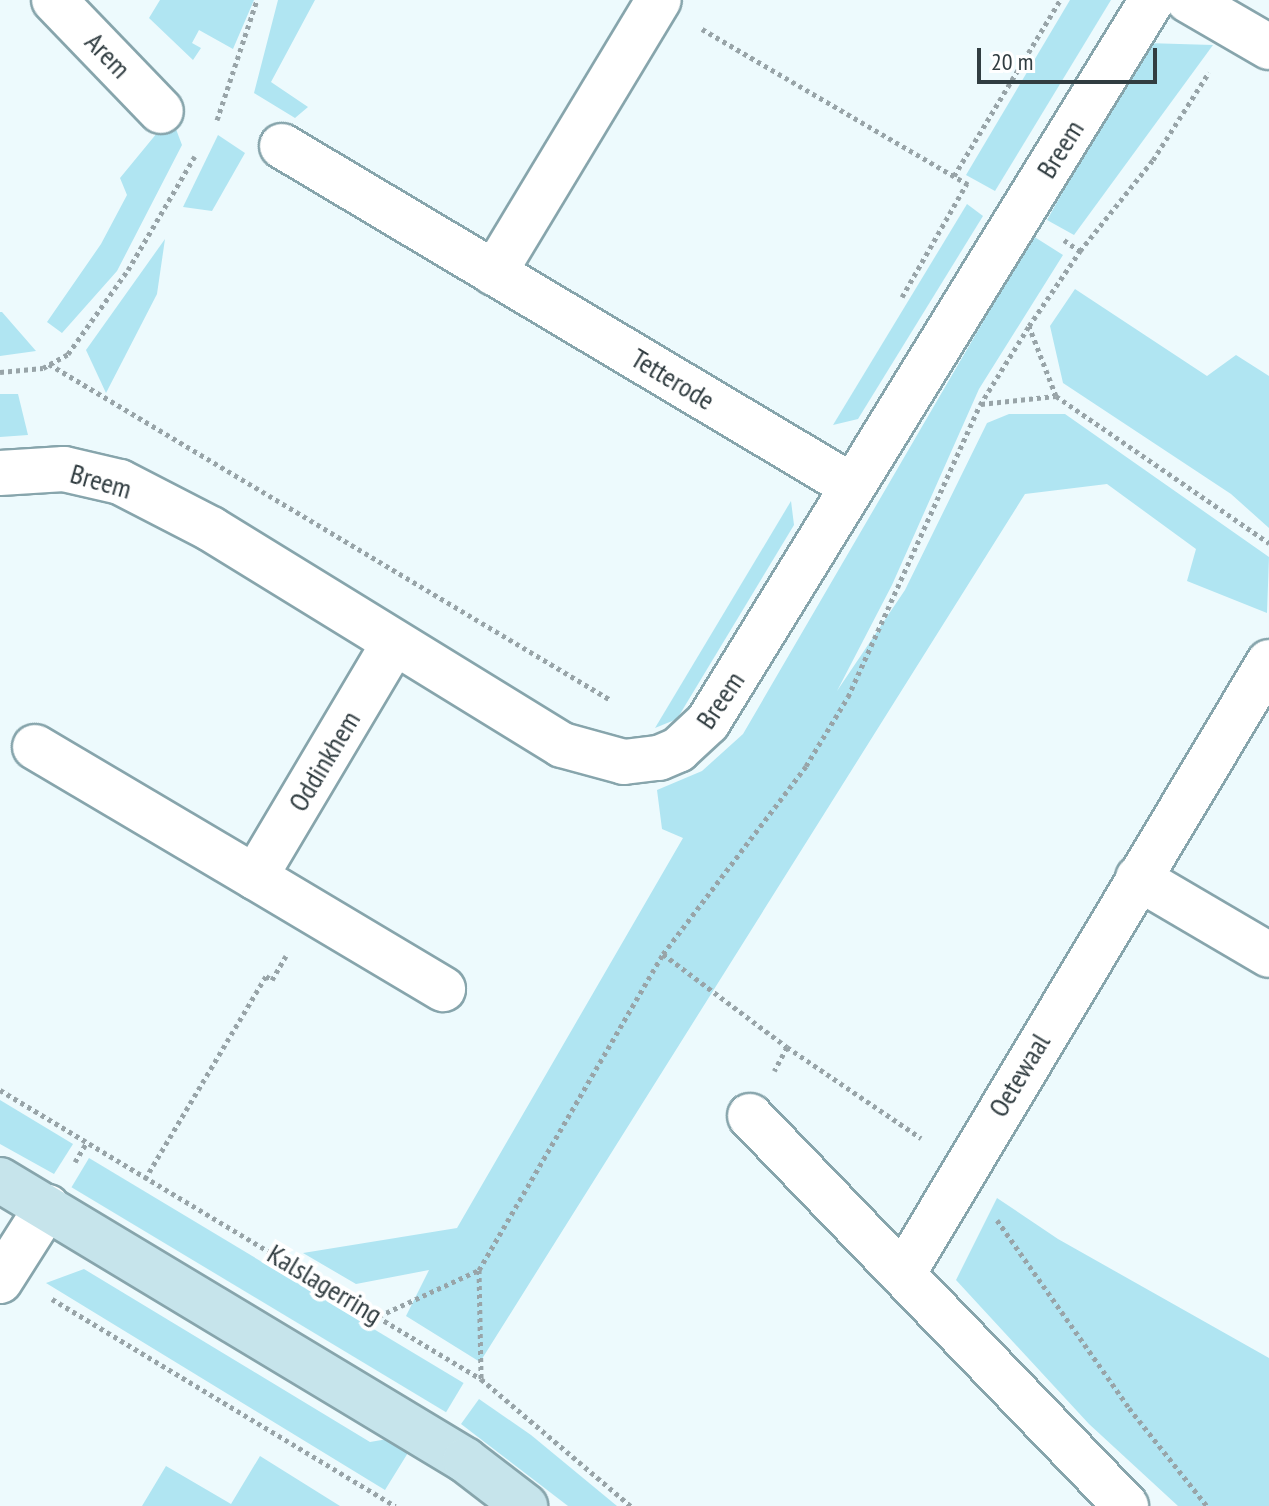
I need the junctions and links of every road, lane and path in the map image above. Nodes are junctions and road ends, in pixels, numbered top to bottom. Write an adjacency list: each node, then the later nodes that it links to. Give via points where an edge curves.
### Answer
1 (54, 0): 9 (street, Arem)
2 (257, 0): 10 (path)
3 (1060, 0): 14 (path)
4 (1152, 0): 15 (street, Breem)
5 (1188, 0): 7 (street)
6 (658, 1): 14 (path); 17 (street)
7 (1269, 47)
8 (1214, 64): 16 (path, via 1153,160)
9 (161, 111): 10 (path, via 179,101)
10 (216, 122): 11 (path); 13 (path, via 272,153)
11 (208, 134)
12 (201, 146): 19 (path, via 128,270 68,354)
13 (282, 146): 17 (street, Tetterode)
14 (954, 176): 15 (path)
15 (1021, 212): 16 (path); 24 (street, Breem)
16 (1080, 251): 18 (path)
17 (494, 273): 24 (street, Tetterode)
18 (1029, 326): 21 (path); 22 (path)
19 (49, 364): 20 (path); 28 (path)
20 (0, 372)
21 (1056, 396): 22 (path); 25 (path)
22 (980, 405): 33 (path, via 848,697 806,766)
23 (0, 473): 26 (street, Breem, via 64,469 120,482 211,529)
24 (852, 486): 26 (street, Breem, via 708,722 686,744 659,758 624,762 581,753)
25 (1269, 543)
26 (393, 645): 30 (street, Oddinkhem)
27 (1269, 662): 31 (street, Oetewaal)
28 (622, 707)
29 (35, 747): 30 (street)
30 (255, 877): 32 (street)
31 (1138, 878): 34 (street); 45 (street, Oetewaal)
32 (313, 911): 35 (street); 40 (path, via 272,980 266,976)
33 (663, 954): 36 (path); 44 (path)
34 (1269, 955)
35 (443, 989)
36 (787, 1047): 38 (path); 39 (path)
37 (0, 1090): 40 (path, Kalslagerring)
38 (750, 1116): 45 (street)
39 (926, 1141)
40 (145, 1179): 47 (path, Kalslagerring)
41 (0, 1180): 42 (street)
42 (47, 1207): 46 (street); 50 (street, via 465,1460)
43 (987, 1207): 53 (path, via 1129,1408)
44 (479, 1270): 47 (path); 48 (path)
45 (903, 1274): 52 (street)
46 (3, 1276): 49 (path)
47 (379, 1316): 48 (path, Kalslagerring)
48 (481, 1379): 51 (path, Kalslagerring)
49 (392, 1505)
50 (525, 1506)
51 (631, 1506)
52 (1126, 1506)
53 (1207, 1506)

